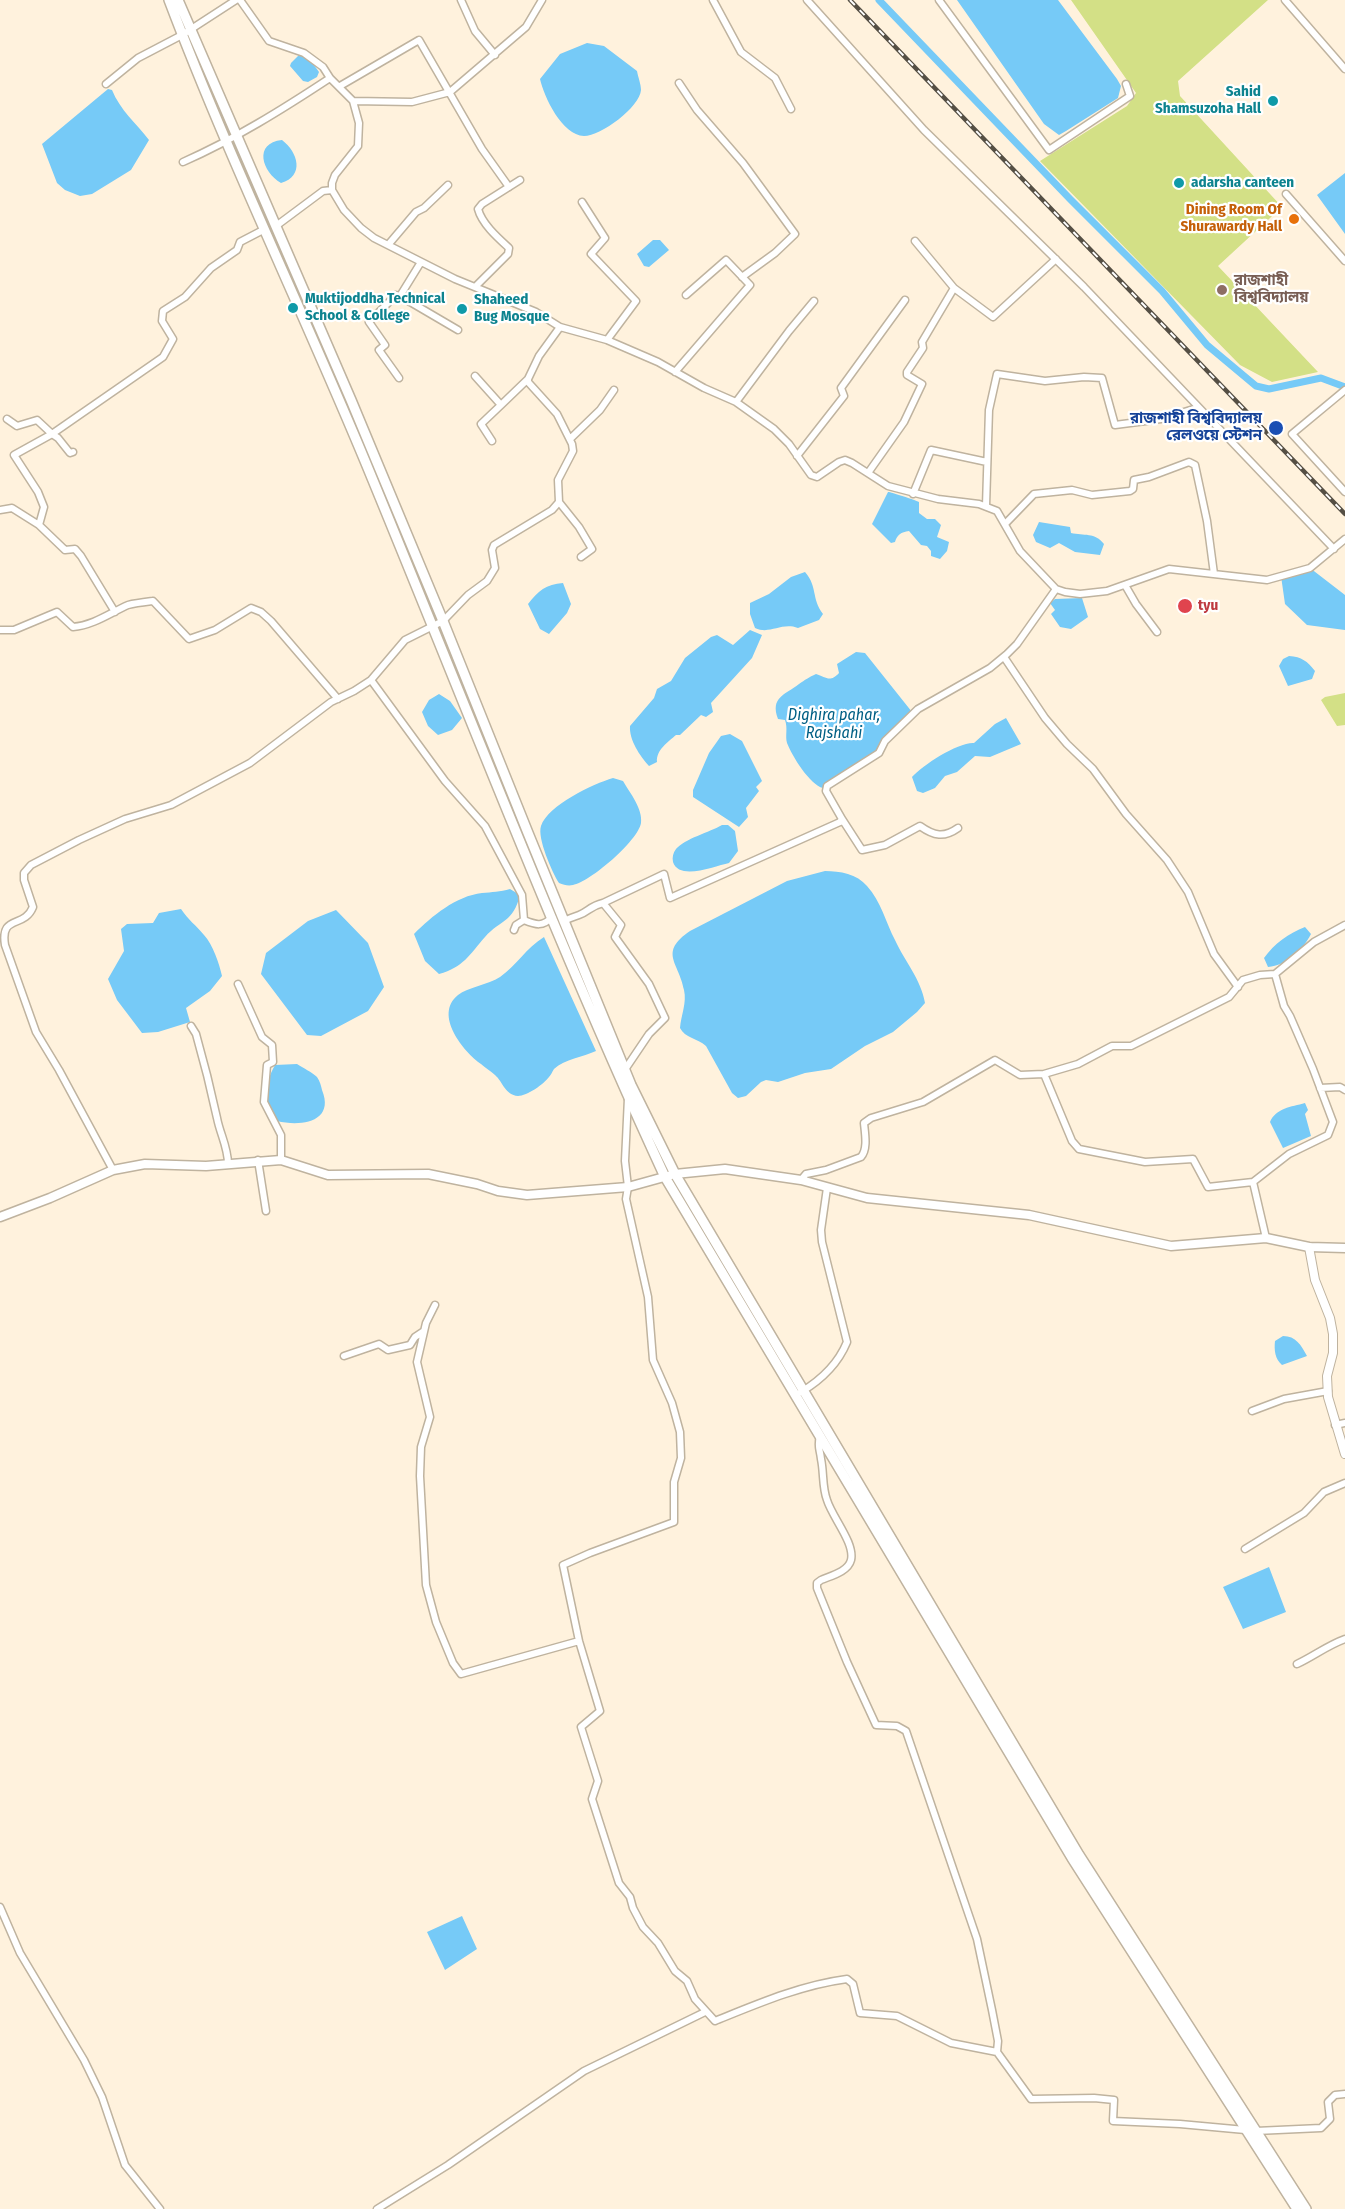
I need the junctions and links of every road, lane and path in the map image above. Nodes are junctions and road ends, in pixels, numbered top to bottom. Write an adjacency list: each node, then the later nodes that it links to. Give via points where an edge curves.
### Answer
1 (169, 0): 10 (main road)
2 (178, 0): 10 (main road)
3 (238, 0): 10 (street); 13 (street, via 269,41 304,53 323,67)
4 (461, 0): 11 (street, via 475,31)
5 (713, 0): 20 (street, via 741,52 775,78)
6 (807, 0): 34 (street, via 924,130)
7 (939, 0): 16 (street, via 1049,150 1130,96)
8 (1285, 0): 12 (street)
9 (540, 1): 11 (street, via 526,27)
10 (186, 33): 15 (street, via 138,58); 21 (main road); 22 (main road)
11 (495, 55): 18 (street)
12 (1345, 69)
13 (330, 78): 17 (street); 21 (street)
14 (680, 83): 37 (street, via 795,234)
15 (106, 84)
16 (1126, 84)
17 (340, 86): 18 (street, via 419,40); 19 (street)
18 (450, 92): 19 (street, via 412,102); 26 (street)
19 (353, 101): 27 (street, via 359,123 358,146 335,175)
20 (791, 109)
21 (236, 135): 22 (street); 30 (main road)
22 (227, 140): 23 (street); 31 (main road)
23 (183, 162)
24 (520, 180): 26 (street)
25 (448, 185): 33 (street, via 416,212)
26 (509, 187): 38 (street, via 478,209 509,248 508,254)
27 (332, 190): 30 (street, via 323,191); 33 (street, via 361,228)
28 (1286, 194): 36 (street)
29 (582, 202): 46 (street, via 605,238 591,254 636,301)
30 (276, 226): 78 (main road)
31 (265, 229): 57 (street, via 240,242 237,250 211,268 185,297 163,311 162,321 173,339 163,357); 79 (main road)
32 (915, 241): 39 (street)
33 (388, 245): 35 (street)
34 (1056, 259): 39 (street, via 993,317); 55 (street)
35 (421, 261): 38 (street); 41 (street)
36 (1345, 261)
37 (742, 277): 40 (street, via 726,260); 47 (street, via 750,285)
38 (475, 287): 44 (street, via 536,312)
39 (954, 288): 63 (street, via 907,372 922,384 904,422)
40 (686, 295)
41 (399, 296): 45 (street); 49 (street, via 369,322 385,345 379,350)
42 (905, 300): 61 (street, via 841,388 844,396)
43 (814, 301): 53 (street)
44 (560, 327): 46 (street); 50 (street)
45 (458, 330)
46 (607, 340): 47 (street)
47 (675, 372): 53 (street)
48 (475, 375): 54 (street)
49 (399, 378)
50 (528, 379): 54 (street); 58 (street, via 557,414)
51 (614, 390): 58 (street)
52 (1345, 390): 64 (street, via 1292,435)
53 (736, 402): 61 (street, via 774,429)
54 (501, 405): 59 (street, via 481,424)
55 (1197, 408): 62 (street, via 1161,419 1115,424 1102,378 1045,381 997,374 988,410); 71 (street)
56 (7, 419): 57 (street, via 17,426 37,420)
57 (52, 434): 60 (street); 70 (street, via 14,455 44,507)
58 (570, 439): 66 (street, via 573,451 558,480)
59 (492, 441)
60 (73, 452)
61 (797, 456): 63 (street, via 817,477 845,460)
62 (987, 462): 65 (street, via 931,450); 67 (street)
63 (868, 473): 65 (street, via 888,486)
64 (1345, 492)
65 (913, 494): 67 (street)
66 (559, 502): 73 (street, via 592,549); 78 (street, via 494,545 495,568 487,581)
67 (987, 507): 69 (street, via 997,511)
68 (0, 510): 70 (street, via 12,508)
69 (1005, 524): 74 (street, via 1034,494 1130,491 1134,480 1190,462 1195,465 1207,520); 76 (street, via 1020,551)
70 (39, 525): 77 (street, via 65,550 75,549)
71 (1339, 544): 72 (street); 74 (street, via 1310,568 1267,580)
72 (1345, 550)
73 (581, 557)
74 (1214, 574): 75 (street, via 1169,569)
75 (1125, 585): 76 (street, via 1080,594); 81 (street)
76 (1056, 589): 82 (street)
77 (115, 612): 80 (street, via 73,627 57,612 14,630); 84 (street, via 153,601 189,639 215,630 250,608 261,612)
78 (443, 621): 79 (street); 90 (main road)
79 (433, 626): 83 (street, via 405,640); 88 (main road)
80 (0, 630)
81 (1157, 632)
82 (1004, 657): 85 (street, via 918,710 885,741 879,753 827,786); 95 (street, via 1045,718 1093,769 1167,860 1188,892 1214,954)
83 (371, 680): 84 (street); 89 (street, via 432,765 485,826 522,895)
84 (338, 699): 105 (street, via 230,775 171,805 125,819 79,840 24,873 32,911 4,928 5,945 36,1032)
85 (842, 819): 86 (street, via 862,850 885,844 920,826 944,836); 87 (street, via 670,898 664,874)
86 (958, 828)
87 (603, 903): 90 (street); 97 (street, via 621,925 615,937 649,984 665,1018)
88 (552, 917): 89 (street, via 546,924); 97 (main road)
89 (524, 920): 92 (street)
90 (564, 921): 97 (main road)
91 (1345, 925): 93 (street, via 1314,942)
92 (514, 930)
93 (1275, 974): 95 (street, via 1243,980); 99 (street, via 1284,1006)
94 (238, 984): 103 (street, via 262,1036 272,1045 273,1062 267,1065 264,1102 281,1135)
95 (1238, 987): 98 (street, via 1229,997 1131,1046 1112,1046 1078,1064)
96 (191, 1026): 104 (street, via 212,1090)
97 (622, 1073): 101 (main road); 106 (main road)
98 (1044, 1074): 107 (street, via 1020,1075 995,1060 923,1102 867,1120 861,1157 806,1174); 108 (street, via 1079,1149 1145,1162 1193,1159 1208,1187)
99 (1320, 1088): 100 (street); 108 (street, via 1333,1122 1328,1136 1289,1154)
100 (1345, 1090)
101 (628, 1096): 106 (main road); 109 (street)
102 (258, 1160): 103 (main road); 104 (main road); 111 (street)
103 (281, 1160): 109 (main road, via 328,1175 428,1174 527,1195)
104 (228, 1164): 105 (main road, via 145,1164)
105 (113, 1170): 112 (main road)
106 (670, 1175): 107 (main road, via 725,1169); 109 (main road); 120 (main road)
107 (801, 1180): 110 (main road)
108 (1253, 1182): 113 (street)
109 (628, 1187): 129 (street, via 626,1199 651,1314 653,1360 672,1403 680,1432 681,1458 674,1482 674,1522 562,1565)
110 (827, 1188): 113 (main road, via 867,1198 1029,1215 1171,1246); 120 (street, via 822,1242 847,1342 842,1356 821,1378)
111 (266, 1211)
112 (0, 1217)
113 (1266, 1238): 114 (main road)
114 (1309, 1247): 115 (main road); 119 (street, via 1314,1280 1333,1334)
115 (1345, 1248)
116 (435, 1305): 117 (street)
117 (424, 1331): 118 (street, via 410,1345 388,1350 379,1344); 129 (street, via 417,1362 430,1417 420,1476 426,1585 453,1663 461,1674)
118 (344, 1356)
119 (1328, 1391): 121 (street, via 1284,1399); 123 (street)
120 (800, 1392): 124 (main road); 135 (main road, via 1078,1855)
121 (1252, 1411)
122 (1345, 1423): 123 (street)
123 (1335, 1425): 125 (street)
124 (820, 1436): 133 (street, via 817,1446 827,1501 842,1529 851,1562 820,1580 818,1588 876,1725 897,1726 906,1731 977,1939); 135 (main road, via 1072,1858)
125 (1345, 1454)
126 (1345, 1483): 127 (street, via 1324,1492 1304,1513)
127 (1245, 1549)
128 (1345, 1639): 130 (street)
129 (579, 1641): 132 (street, via 600,1711 581,1726 598,1781 592,1799 610,1859 643,1927 687,1981)
130 (1297, 1664)
131 (0, 1907): 136 (street, via 20,1953 102,2097 125,2165)
132 (705, 2012): 133 (street, via 714,2021 782,1995 847,1979 853,1984 860,2013 897,2016 951,2043); 137 (street, via 584,2071)
133 (998, 2052): 135 (street, via 1031,2099 1114,2100 1113,2121)
134 (1345, 2094): 135 (street, via 1335,2095 1328,2102 1330,2119 1321,2128)
135 (1252, 2130): 138 (main road); 139 (main road)
136 (160, 2209)
137 (377, 2209)
138 (1297, 2209)
139 (1306, 2209)

